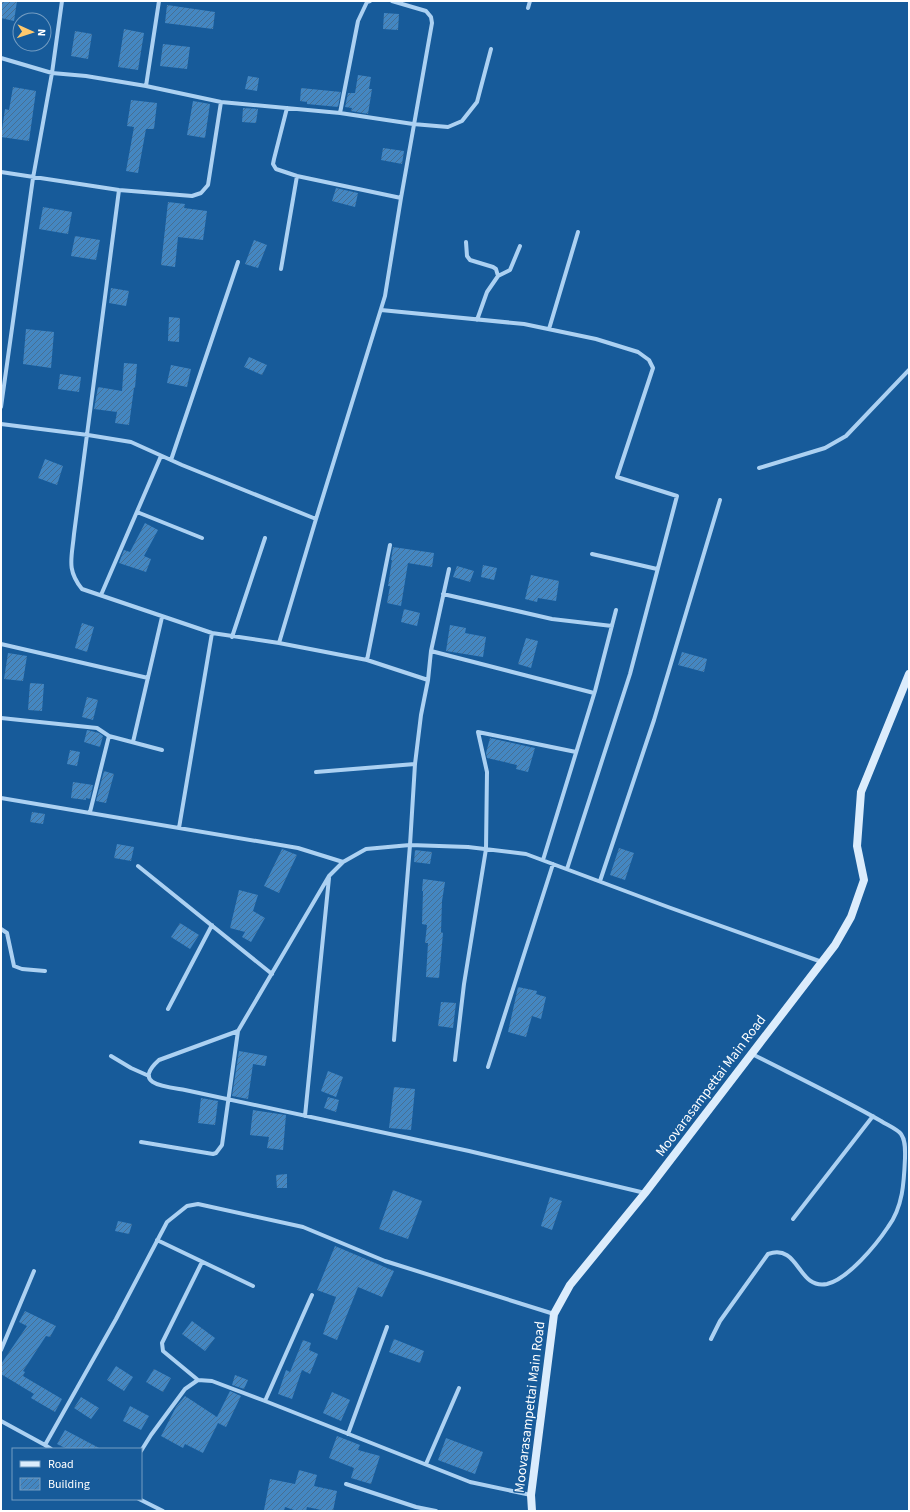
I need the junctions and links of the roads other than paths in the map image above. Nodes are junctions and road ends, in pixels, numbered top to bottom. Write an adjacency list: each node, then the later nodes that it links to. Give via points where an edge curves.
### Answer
1 (62, 1): 9 (street)
2 (159, 1): 10 (street)
3 (368, 1): 13 (street, via 358,21)
4 (392, 1): 14 (street, via 426,11 432,17)
5 (530, 1): 6 (street)
6 (528, 8)
7 (491, 49): 14 (street, via 477,102 462,121 448,127)
8 (1, 58): 9 (street)
9 (52, 73): 10 (street); 17 (street)
10 (146, 86): 11 (street)
11 (221, 102): 12 (street); 18 (street, via 208,185 202,193 192,196)
12 (287, 108): 13 (street); 16 (street, via 274,164 276,169)
13 (340, 113): 14 (street)
14 (413, 124): 19 (street)
15 (1, 172): 17 (street)
16 (297, 176): 19 (street); 24 (street)
17 (33, 178): 18 (street); 30 (street)
18 (120, 190): 32 (street)
19 (400, 198): 26 (street, via 385,296)
20 (578, 232): 28 (street)
21 (466, 242): 25 (street, via 467,256 470,260 493,267)
22 (520, 246): 25 (street, via 510,270)
23 (238, 262): 34 (street)
24 (282, 269)
25 (498, 276): 27 (street, via 487,292)
26 (380, 310): 27 (street); 38 (street)
27 (477, 320): 28 (street)
28 (549, 329): 44 (street, via 596,339 638,352 649,360 653,368 617,477 677,496)
29 (909, 370): 35 (street, via 846,436 825,448)
30 (1, 407)
31 (1, 424): 32 (street)
32 (88, 435): 33 (street, via 131,442); 46 (street, via 71,568 74,580 82,589)
33 (161, 456): 34 (street); 37 (street)
34 (171, 460): 38 (street)
35 (759, 468)
36 (720, 500): 78 (street, via 654,720)
37 (137, 512): 39 (street); 46 (street)
38 (316, 519): 52 (street)
39 (202, 538)
40 (265, 538): 51 (street)
41 (390, 545): 55 (street)
42 (592, 554): 44 (street)
43 (449, 568): 45 (street)
44 (658, 569): 76 (street, via 630,674)
45 (443, 594): 49 (street, via 552,619); 54 (street)
46 (101, 595): 48 (street)
47 (616, 610): 49 (street)
48 (162, 617): 50 (street); 57 (street)
49 (612, 626): 59 (street)
50 (212, 633): 51 (street); 69 (street)
51 (232, 637): 52 (street)
52 (279, 643): 55 (street)
53 (1, 644): 57 (street)
54 (431, 651): 58 (street); 59 (street)
55 (367, 660): 58 (street)
56 (909, 674): 81 (street, Moovarasampettai Main Road, via 861,792 857,846 864,880 851,917)
57 (148, 678): 62 (street)
58 (428, 680): 65 (street, via 420,715)
59 (594, 693): 64 (street)
60 (1, 718): 61 (street, via 97,728)
61 (108, 736): 62 (street); 68 (street)
62 (133, 742): 63 (street)
63 (162, 750)
64 (576, 752): 71 (street, via 478,732 487,772); 72 (street)
65 (415, 764): 66 (street); 70 (street)
66 (316, 772)
67 (1, 798): 68 (street)
68 (90, 812): 69 (street)
69 (179, 828): 73 (street, via 298,848)
70 (410, 844): 71 (street); 73 (street, via 366,848); 86 (street)
71 (486, 849): 72 (street, via 526,854); 89 (street, via 464,984)
72 (543, 860): 74 (street)
73 (343, 862): 77 (street)
74 (553, 864): 76 (street); 90 (street)
75 (138, 866): 79 (street)
76 (567, 869): 78 (street)
77 (329, 876): 83 (street); 93 (street)
78 (600, 881): 81 (street, via 668,908)
79 (212, 925): 83 (street); 84 (street)
80 (1, 930): 82 (street, via 6,933 14,966)
81 (822, 962): 87 (street, Moovarasampettai Main Road)
82 (44, 971)
83 (272, 974): 85 (street)
84 (168, 1009)
85 (238, 1031): 91 (street, via 159,1060 152,1067); 92 (street)
86 (394, 1040)
87 (752, 1053): 94 (street); 96 (street, Moovarasampettai Main Road)
88 (111, 1056): 91 (street)
89 (455, 1060)
90 (488, 1067)
91 (149, 1076): 92 (street, via 156,1085)
92 (228, 1099): 93 (street); 95 (street, via 222,1145 216,1153)
93 (305, 1116): 96 (street, via 469,1151)
94 (873, 1116): 97 (street); 105 (street, via 901,1133 905,1152 898,1210 877,1244 840,1278 828,1284 812,1283 784,1253 776,1251 768,1254 720,1321)
95 (141, 1142)
96 (645, 1193): 103 (street, Moovarasampettai Main Road, via 570,1285)
97 (793, 1219)
98 (157, 1240): 99 (street); 103 (street, via 167,1222 187,1206 198,1204 303,1227 385,1261); 112 (street)
99 (202, 1262): 101 (street); 107 (street, via 162,1343 163,1351)
100 (34, 1271): 106 (street)
101 (253, 1286)
102 (312, 1295): 109 (street)
103 (554, 1314): 117 (street, Moovarasampettai Main Road)
104 (387, 1327): 111 (street)
105 (711, 1339)
106 (1, 1350)
107 (198, 1380): 109 (street, via 212,1382); 114 (street, via 186,1389)
108 (459, 1388): 115 (street)
109 (265, 1401): 111 (street)
110 (1, 1421): 112 (street)
111 (348, 1434): 115 (street)
112 (45, 1445): 113 (street)
113 (50, 1448)
114 (142, 1449)
115 (426, 1464): 117 (street, via 470,1482)
116 (346, 1484): 120 (street)
117 (531, 1495): 121 (street, Moovarasampettai Main Road)
118 (141, 1500): 119 (street)
119 (163, 1511)
120 (436, 1511)
121 (532, 1511)

